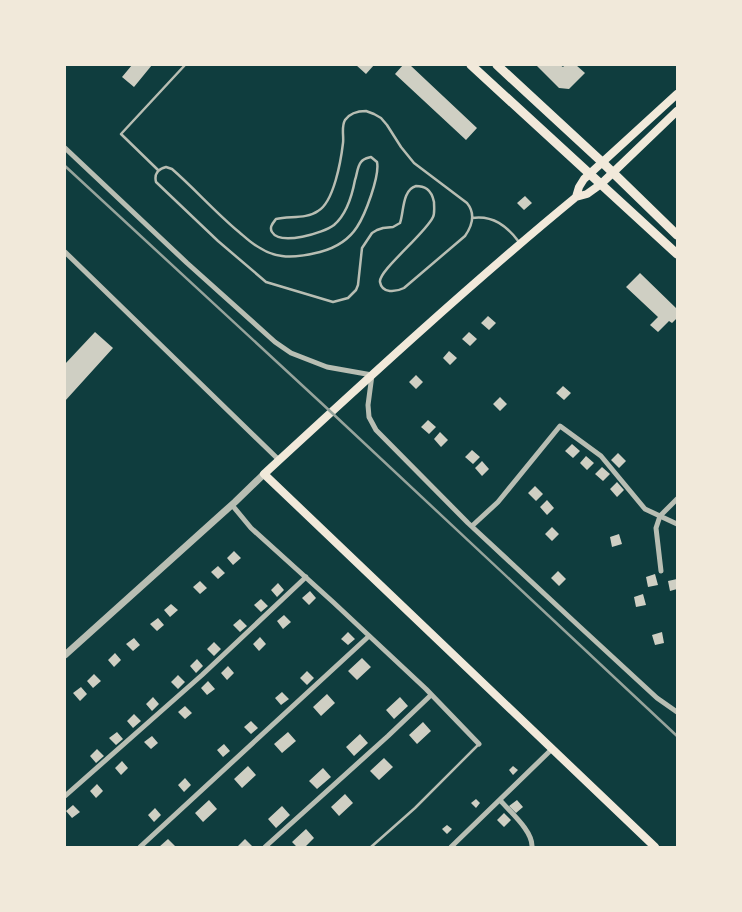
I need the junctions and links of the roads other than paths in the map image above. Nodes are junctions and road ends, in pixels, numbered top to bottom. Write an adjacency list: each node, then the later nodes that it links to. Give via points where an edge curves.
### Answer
1 (185, 65): 8 (lane, via 121,134)
2 (471, 65): 10 (highway)
3 (497, 65): 7 (highway)
4 (677, 94): 7 (main road)
5 (677, 111): 9 (main road)
6 (65, 148): 18 (street, via 275,342 291,353 327,367)
7 (602, 162): 9 (highway); 10 (main road)
8 (158, 170): 13 (lane, via 155,179 158,186 259,277 271,284 333,302 353,295 358,285 362,248 372,233 400,223 406,195 413,187 418,186 431,195 434,215 422,233 381,275 380,282 389,292 404,288 459,242 469,230); 13 (lane, via 172,168 232,226 267,252 293,257 323,251 349,238 360,223 377,168 371,157 359,164 347,206 338,221 327,229 284,238 274,235 272,223 276,219 306,216 322,209 334,187 345,120 357,112 366,111 381,118 414,163 467,203)
9 (612, 173): 11 (main road); 14 (highway)
10 (589, 174): 11 (highway); 12 (main road)
11 (601, 184): 12 (main road); 17 (highway)
12 (576, 197): 15 (main road)
13 (472, 218): 15 (lane, via 494,220)
14 (677, 235)
15 (520, 244): 18 (main road)
16 (65, 252): 19 (street)
17 (677, 254)
18 (372, 375): 19 (main road); 25 (street, via 368,405 369,417 376,430)
19 (279, 460): 20 (main road)
20 (264, 474): 22 (street); 33 (main road)
21 (677, 498): 23 (street)
22 (232, 505): 27 (street, via 251,528); 29 (street)
23 (660, 516): 24 (street); 25 (street, via 645,509 601,456 560,426 498,502); 26 (street, via 656,528)
24 (677, 524)
25 (472, 526): 31 (street, via 650,692)
26 (661, 571)
27 (306, 577): 28 (street); 34 (street, via 202,675)
28 (369, 636): 30 (street); 36 (street)
29 (65, 655)
30 (431, 695): 32 (street); 37 (street)
31 (676, 711)
32 (479, 744): 38 (lane)
33 (552, 749): 35 (street); 41 (main road)
34 (65, 796)
35 (500, 800): 39 (street); 40 (street, via 529,833)
36 (140, 847)
37 (266, 847)
38 (371, 847)
39 (451, 847)
40 (532, 847)
41 (656, 847)

